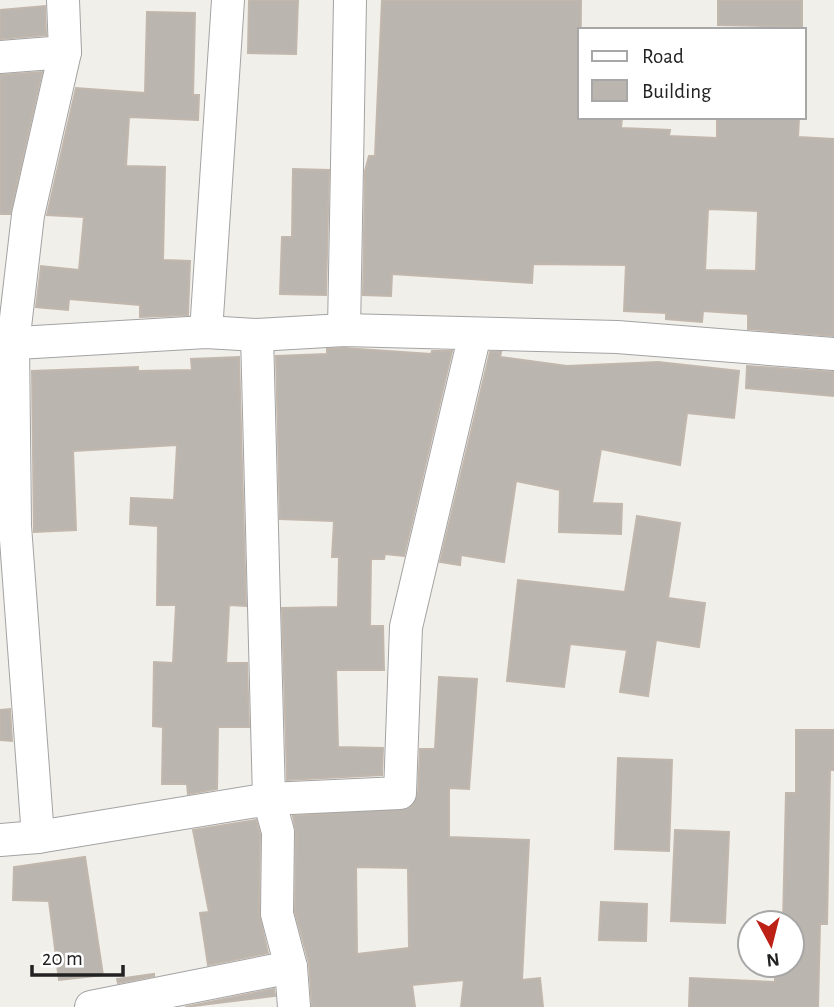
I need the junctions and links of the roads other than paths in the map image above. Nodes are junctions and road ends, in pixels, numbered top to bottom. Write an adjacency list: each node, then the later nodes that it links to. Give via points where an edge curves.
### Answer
1 (64, 0): 4 (street)
2 (228, 0): 7 (street)
3 (350, 0): 6 (street)
4 (65, 52): 5 (street); 10 (street, via 28,215)
5 (0, 57)
6 (344, 330): 8 (street); 9 (street)
7 (206, 332): 9 (street); 10 (street)
8 (475, 334): 11 (street, via 617,337); 12 (street, via 406,627 400,793)
9 (257, 335): 12 (street)
10 (6, 344): 13 (street)
11 (834, 354)
12 (269, 799): 13 (street); 15 (street, via 278,832 277,914)
13 (38, 837): 14 (street)
14 (0, 840)
15 (291, 967): 16 (street); 17 (street)
16 (91, 1007)
17 (294, 1007)

